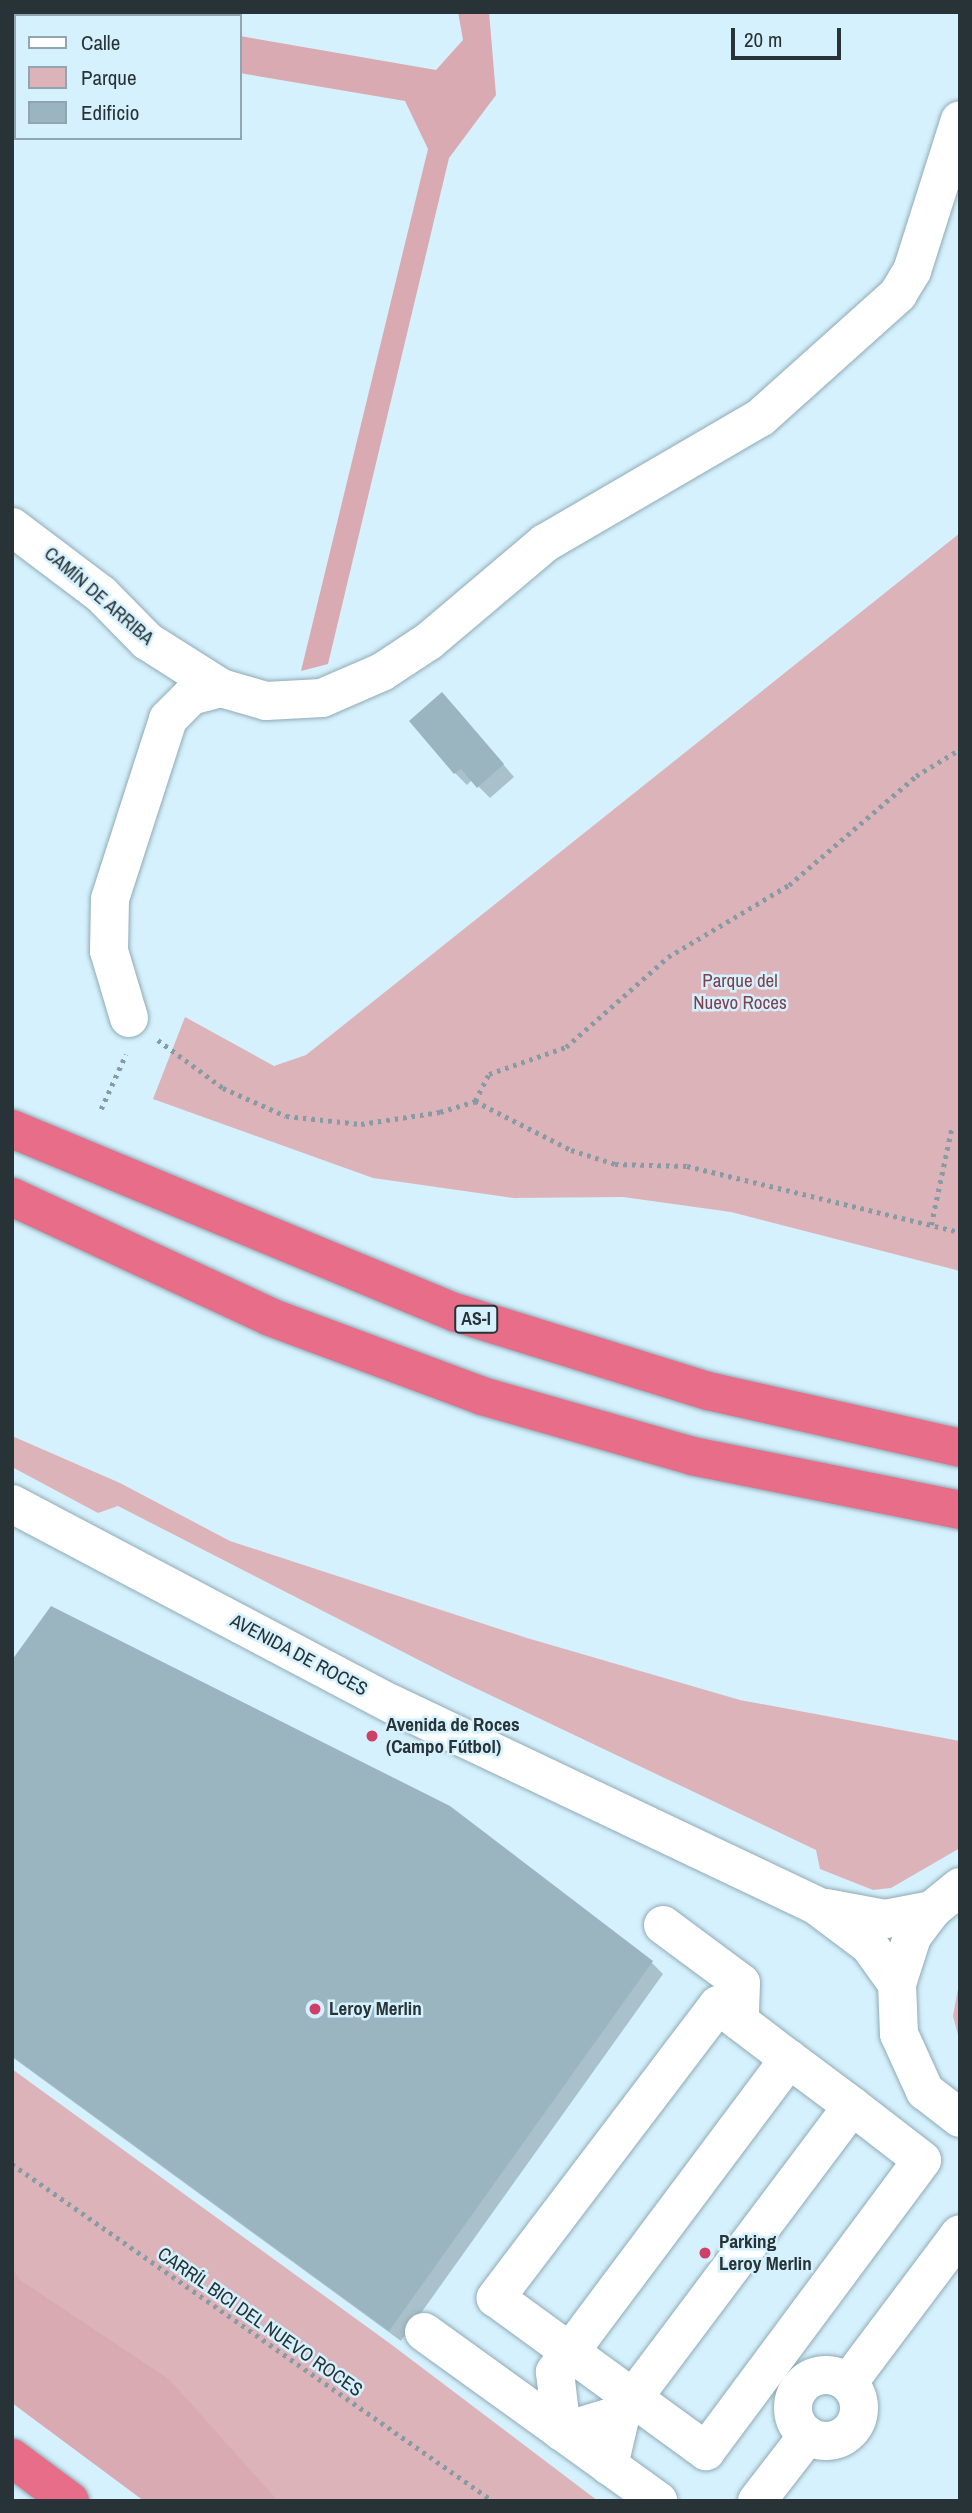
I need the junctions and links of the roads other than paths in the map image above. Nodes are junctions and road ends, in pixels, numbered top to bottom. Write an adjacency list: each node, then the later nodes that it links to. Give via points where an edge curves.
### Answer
1 (960, 120): 3 (street, CAMÍN DE ARRIBA, via 912,271 898,294 760,418 545,543 429,641 382,672 322,698 266,701)
2 (12, 527): 3 (street, CAMÍN DE ARRIBA, via 101,594 147,641)
3 (221, 688): 4 (street, via 191,696 168,719 110,899 109,951)
4 (129, 1018)
5 (12, 1129): 9 (highway, AS-I, via 457,1313 708,1391)
6 (12, 1197): 8 (highway)
7 (12, 1211): 8 (highway)
8 (270, 1317): 11 (highway, via 482,1396 692,1456)
9 (960, 1448)
10 (12, 1504): 13 (street, AVENIDA DE ROCES, via 391,1704)
11 (960, 1510)
12 (946, 1899): 13 (street, AVENIDA DE ROCES, via 885,1919); 15 (street, via 912,1937)
13 (817, 1906): 15 (street, AVENIDA DE ROCES, via 869,1945)
14 (663, 1925): 16 (street, via 741,1983)
15 (897, 1984): 19 (street, via 899,2034 925,2091)
16 (740, 2021): 17 (street); 22 (street, via 718,2004 496,2298)
17 (789, 2059): 18 (street); 22 (street)
18 (852, 2106): 23 (street); 23 (street, via 922,2160 914,2171 706,2451)
19 (960, 2118)
20 (960, 2234): 29 (street, via 848,2383 822,2375 800,2387 793,2413 808,2435)
21 (424, 2332): 24 (street)
22 (568, 2352): 23 (street); 24 (street, via 555,2372)
23 (628, 2408): 24 (street); 26 (street)
24 (562, 2431): 26 (street)
25 (12, 2458): 27 (highway)
26 (609, 2466): 28 (street)
27 (70, 2501)
28 (658, 2501)
29 (757, 2501)

